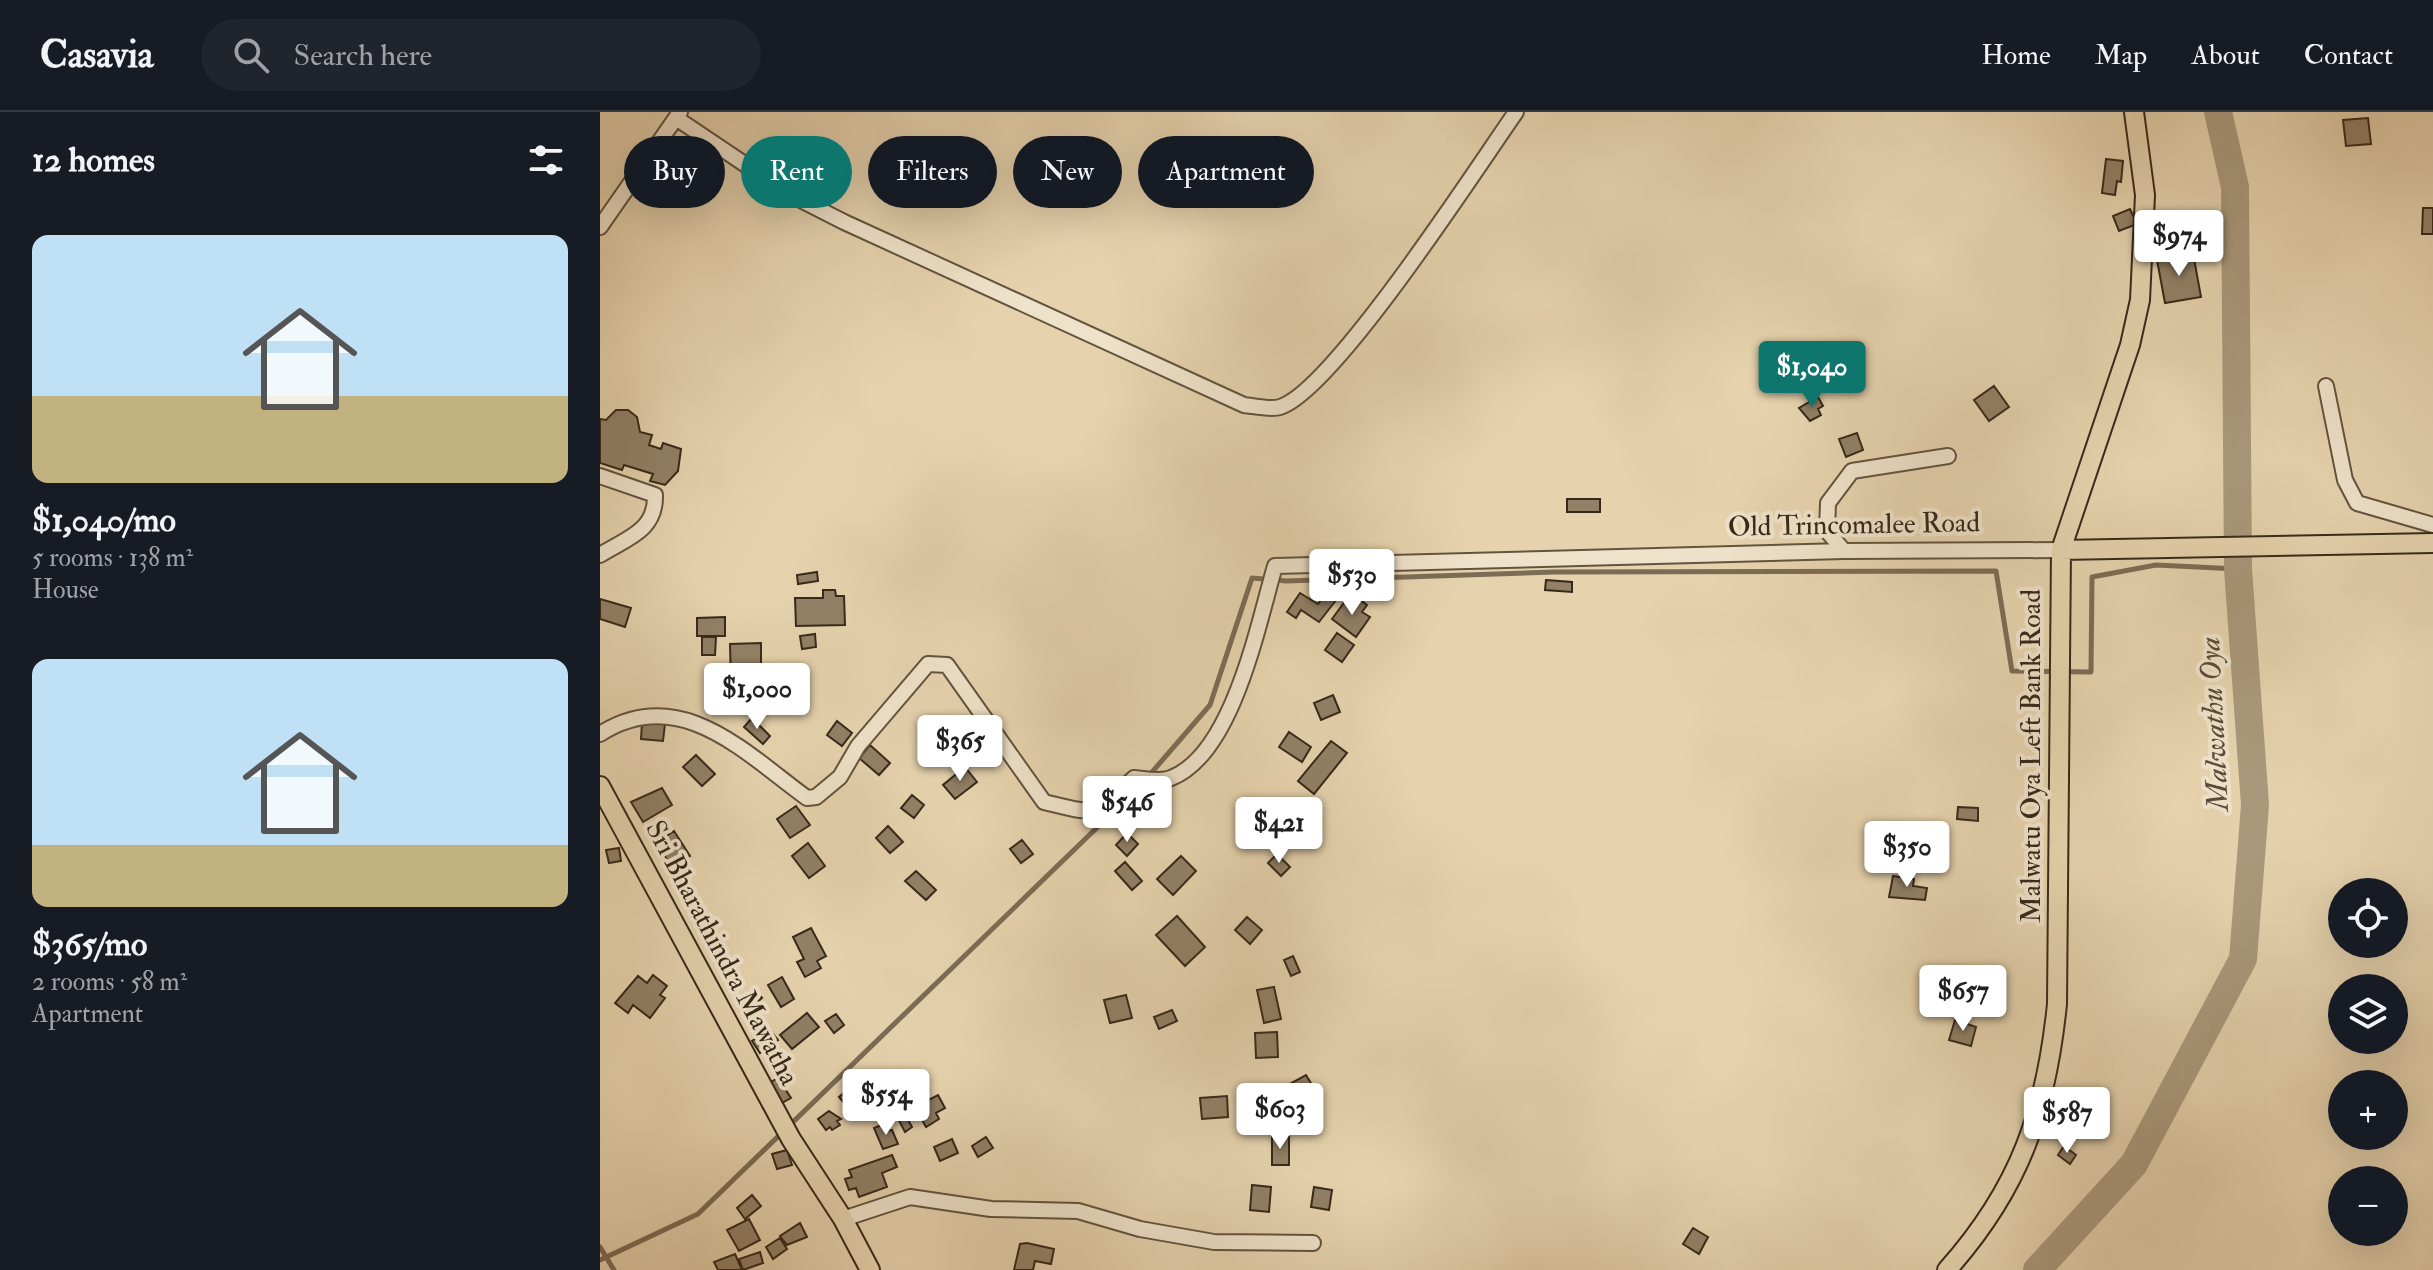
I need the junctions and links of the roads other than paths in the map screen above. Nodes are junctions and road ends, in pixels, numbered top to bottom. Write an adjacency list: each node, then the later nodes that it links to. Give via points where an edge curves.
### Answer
1 (1516, 112): 3 (street, via 1366,324 1302,394 1279,407 1244,405 844,222 789,194)
2 (2134, 112): 10 (main road, Malwatu Oya Left Bank Road, via 2145,195 2140,300 2130,345)
3 (678, 115): 4 (street)
4 (600, 227)
5 (2326, 386): 8 (street, via 2345,480 2357,503)
6 (1948, 456): 11 (street, via 1852,471 1828,503 1827,531)
7 (600, 476): 12 (street, via 655,495 655,513 646,526)
8 (2433, 525)
9 (2433, 543): 10 (main road, Old Trincomalee Road)
10 (2061, 550): 11 (street, Old Trincomalee Road); 18 (main road, Malwatu Oya Left Bank Road, via 2057,1004 2052,1048 2021,1163 1987,1220)
11 (1844, 551): 13 (street, Old Trincomalee Road, via 1275,566 1242,680 1213,738 1195,762 1170,779 1134,778 1090,813 1044,802 947,665 928,664 858,746 840,777 816,797 807,798 708,726 661,714 628,720)
12 (600, 555)
13 (600, 734)
14 (600, 786): 15 (main road, Sri Bharathindra Mawatha, via 791,1139)
15 (843, 1219): 16 (street, via 910,1197 991,1209 1078,1211 1214,1242); 17 (main road, Sri Bharathindra Mawatha)
16 (1313, 1243)
17 (870, 1270)
18 (1947, 1270)

